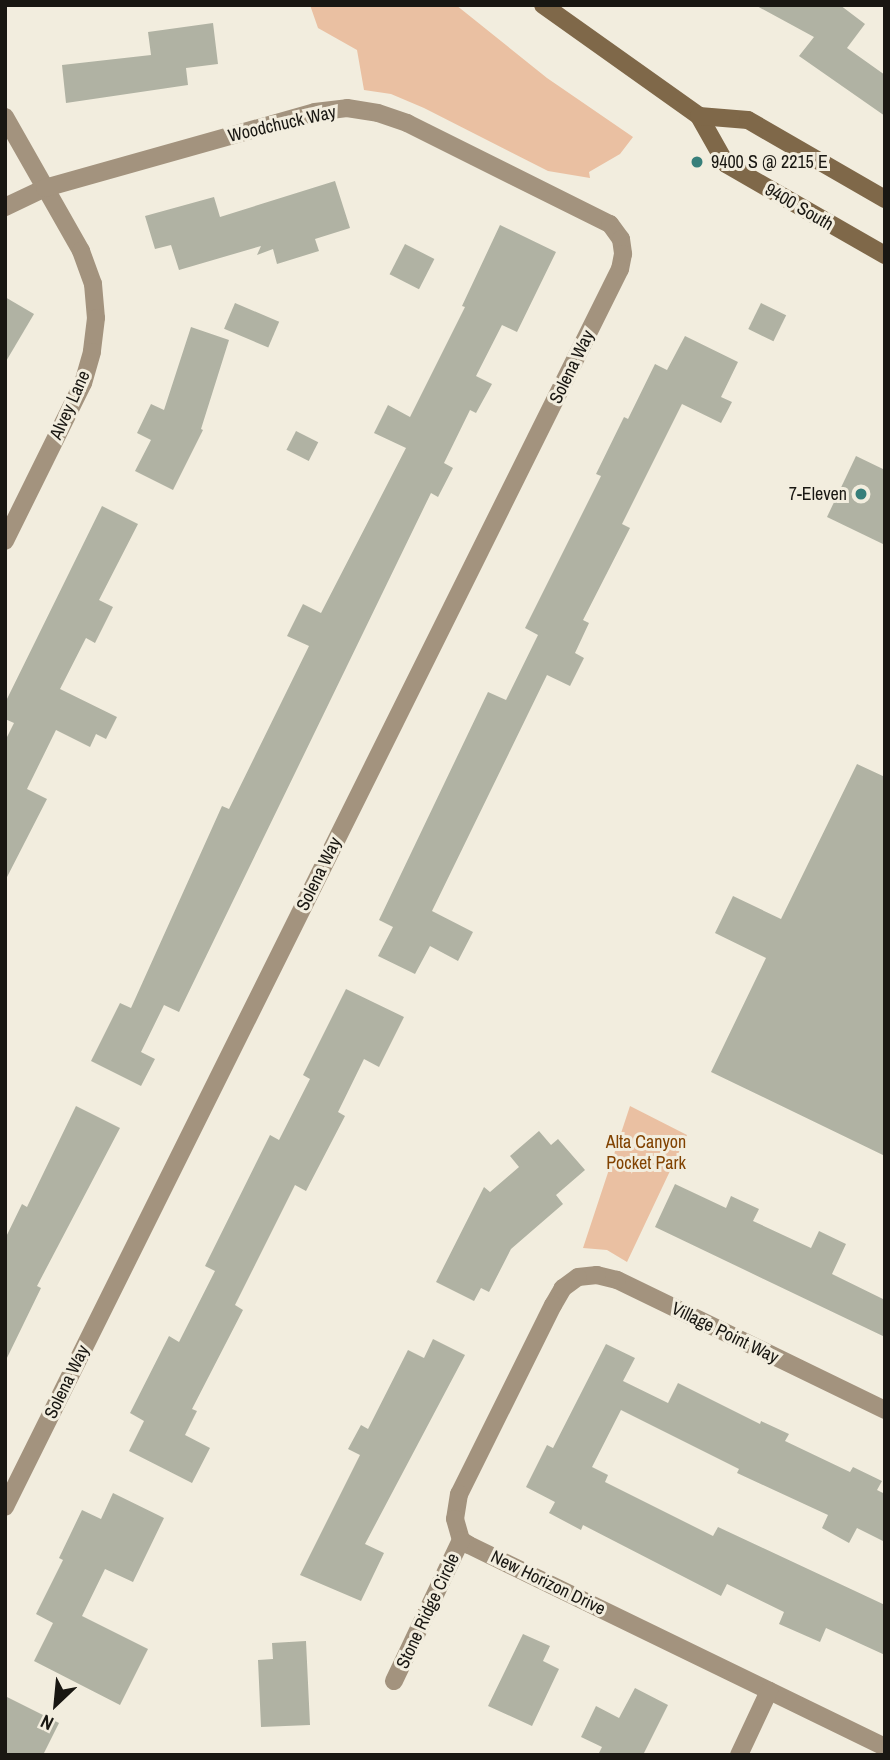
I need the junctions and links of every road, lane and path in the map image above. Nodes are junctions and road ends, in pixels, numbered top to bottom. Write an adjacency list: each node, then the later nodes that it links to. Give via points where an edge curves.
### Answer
1 (543, 5): 2 (main road, 9400 South)
2 (699, 116): 5 (main road, via 748,120); 8 (main road, 9400 South, via 726,164)
3 (5, 117): 4 (street, Alvey Lane)
4 (45, 188): 6 (street, Woodchuck Way); 7 (street, Woodchuck Way, via 315,112 347,108 407,123 610,223); 9 (street, Alvey Lane, via 67,220 93,284 96,318 83,383)
5 (885, 200)
6 (5, 207)
7 (621, 239): 11 (street, Solena Way, via 620,269)
8 (885, 255)
9 (5, 541)
10 (885, 1410): 12 (street, Village Point Way, via 617,1280 578,1277 564,1288 459,1494 455,1519)
11 (5, 1507)
12 (461, 1540): 13 (street, Stone Ridge Circle); 14 (street, New Horizon Drive)
13 (394, 1681)
14 (769, 1691): 15 (street, New Horizon Drive); 16 (street)
15 (885, 1747)
16 (739, 1755)

